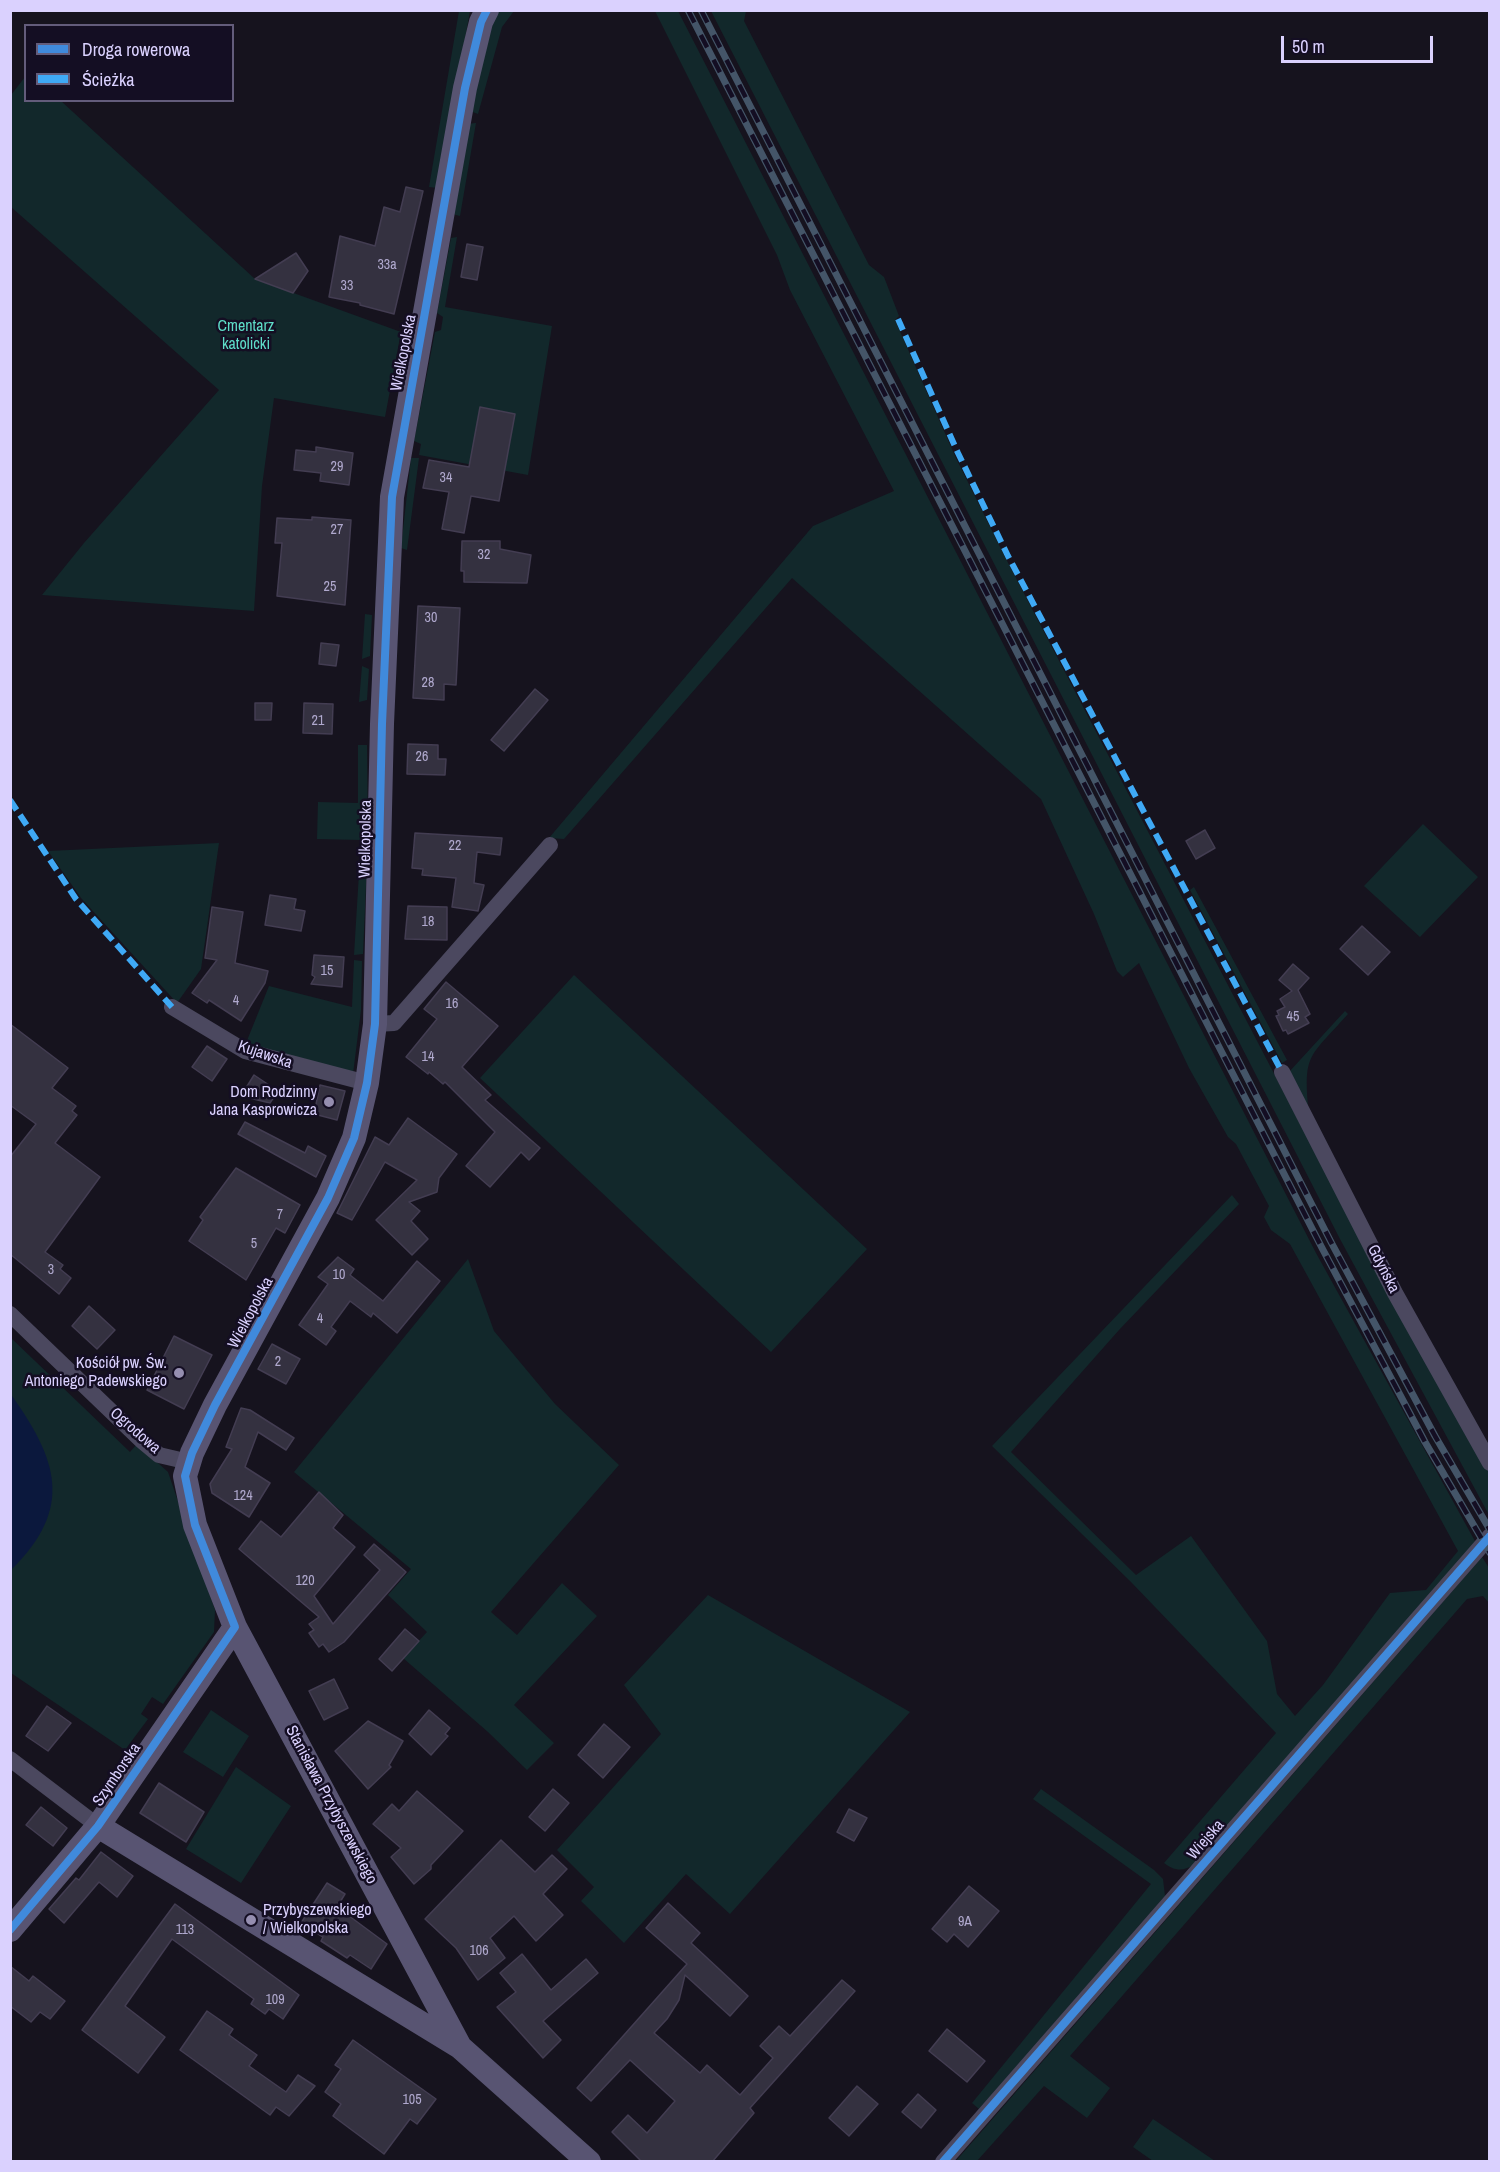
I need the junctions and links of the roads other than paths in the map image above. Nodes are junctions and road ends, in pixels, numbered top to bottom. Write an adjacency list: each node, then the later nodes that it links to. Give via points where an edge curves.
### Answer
1 (487, 10): 4 (street, Wielkopolska, via 465,88 392,498)
2 (550, 845): 4 (street, via 394,1023)
3 (172, 1007): 6 (street, Kujawska, via 245,1051)
4 (375, 1024): 6 (street, Wielkopolska)
5 (1282, 1072): 9 (street, Gdyńska, via 1395,1293)
6 (367, 1083): 8 (street, Wielkopolska, via 354,1138 328,1198 215,1405)
7 (10, 1314): 8 (street, Ogrodowa, via 159,1455)
8 (189, 1462): 11 (street, Wielkopolska, via 185,1476 195,1525)
9 (1490, 1463)
10 (1490, 1536): 17 (street, Wiejska)
11 (234, 1627): 13 (street, Szymborska); 15 (street, Stanisława Przybyszewskiego)
12 (10, 1759): 13 (street)
13 (98, 1826): 14 (street, Szymborska); 15 (street, Stanisława Przybyszewskiego)
14 (10, 1930)
15 (460, 2047): 16 (street, Stanisława Przybyszewskiego)
16 (589, 2162)
17 (943, 2162)

